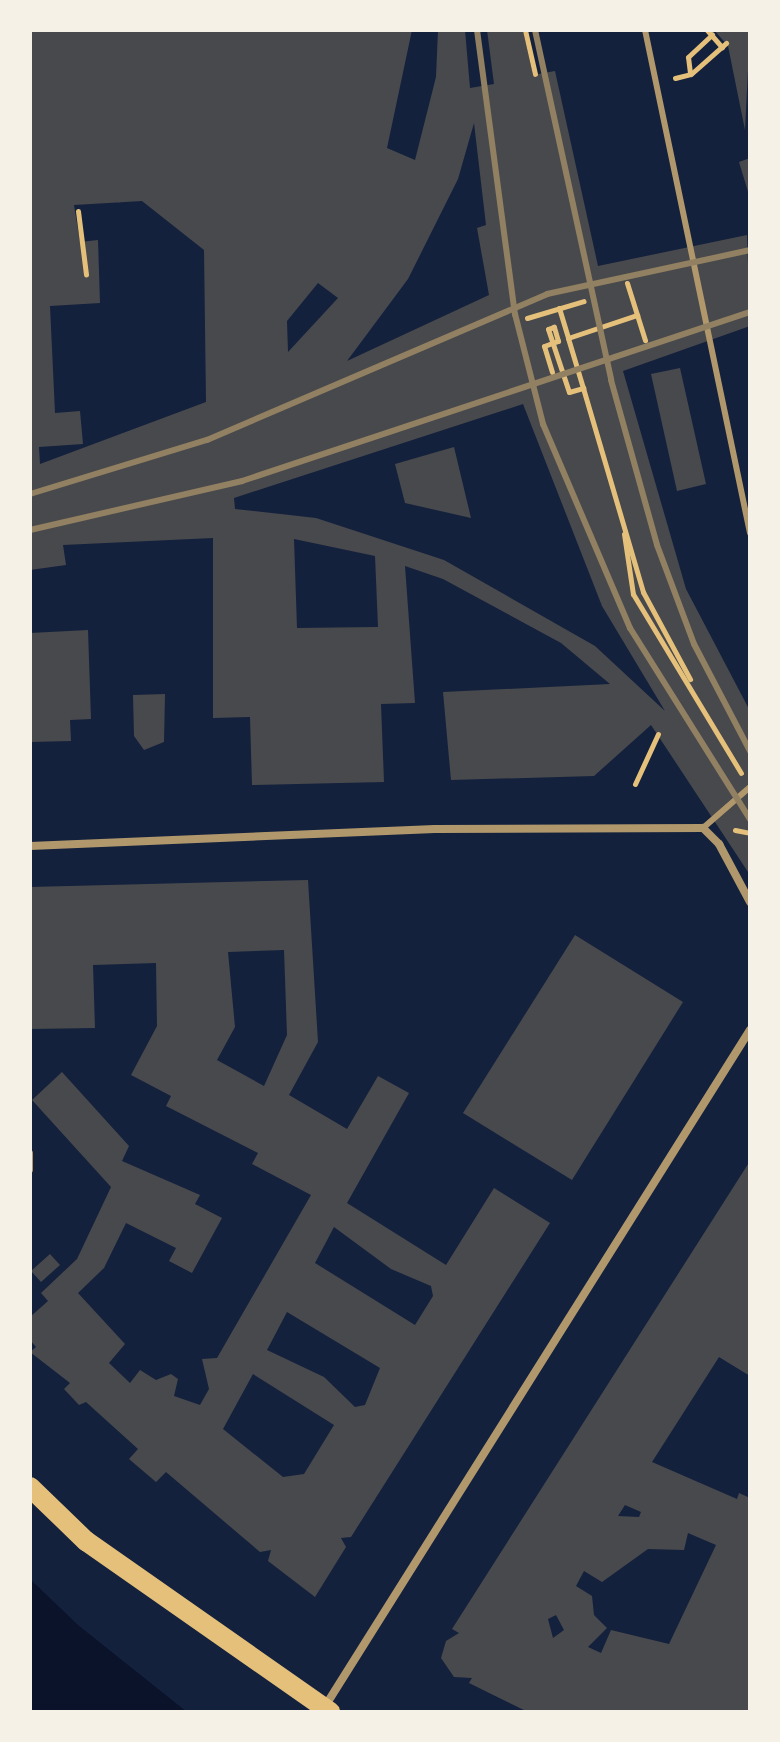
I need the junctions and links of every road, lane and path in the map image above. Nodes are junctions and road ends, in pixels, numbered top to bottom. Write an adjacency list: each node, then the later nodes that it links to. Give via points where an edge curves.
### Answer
1 (525, 30): 4 (path)
2 (645, 30): 17 (lane)
3 (710, 33): 3 (path, via 688,57 691,74 724,45)
4 (535, 74)
5 (78, 211): 6 (path)
6 (86, 274)
7 (627, 283): 10 (path)
8 (584, 301): 9 (path)
9 (559, 308): 11 (path); 12 (path)
10 (637, 315): 12 (path); 13 (path)
11 (527, 318)
12 (568, 338): 15 (path)
13 (645, 340)
14 (552, 372): 15 (path, via 544,346 558,341 554,327 548,329 553,342 557,354 569,392)
15 (583, 388): 16 (path)
16 (621, 515): 18 (path, via 643,592); 21 (path, via 633,594)
17 (750, 533)
18 (690, 679)
19 (658, 734): 20 (path)
20 (635, 784)
21 (750, 787): 22 (lane)
22 (703, 828): 23 (street, via 465,828); 24 (street)
23 (30, 846)
24 (750, 902)
25 (750, 1030): 29 (street)
26 (30, 1153): 27 (lane)
27 (30, 1170)
28 (30, 1487): 29 (main road, via 86,1541)
29 (327, 1710)

